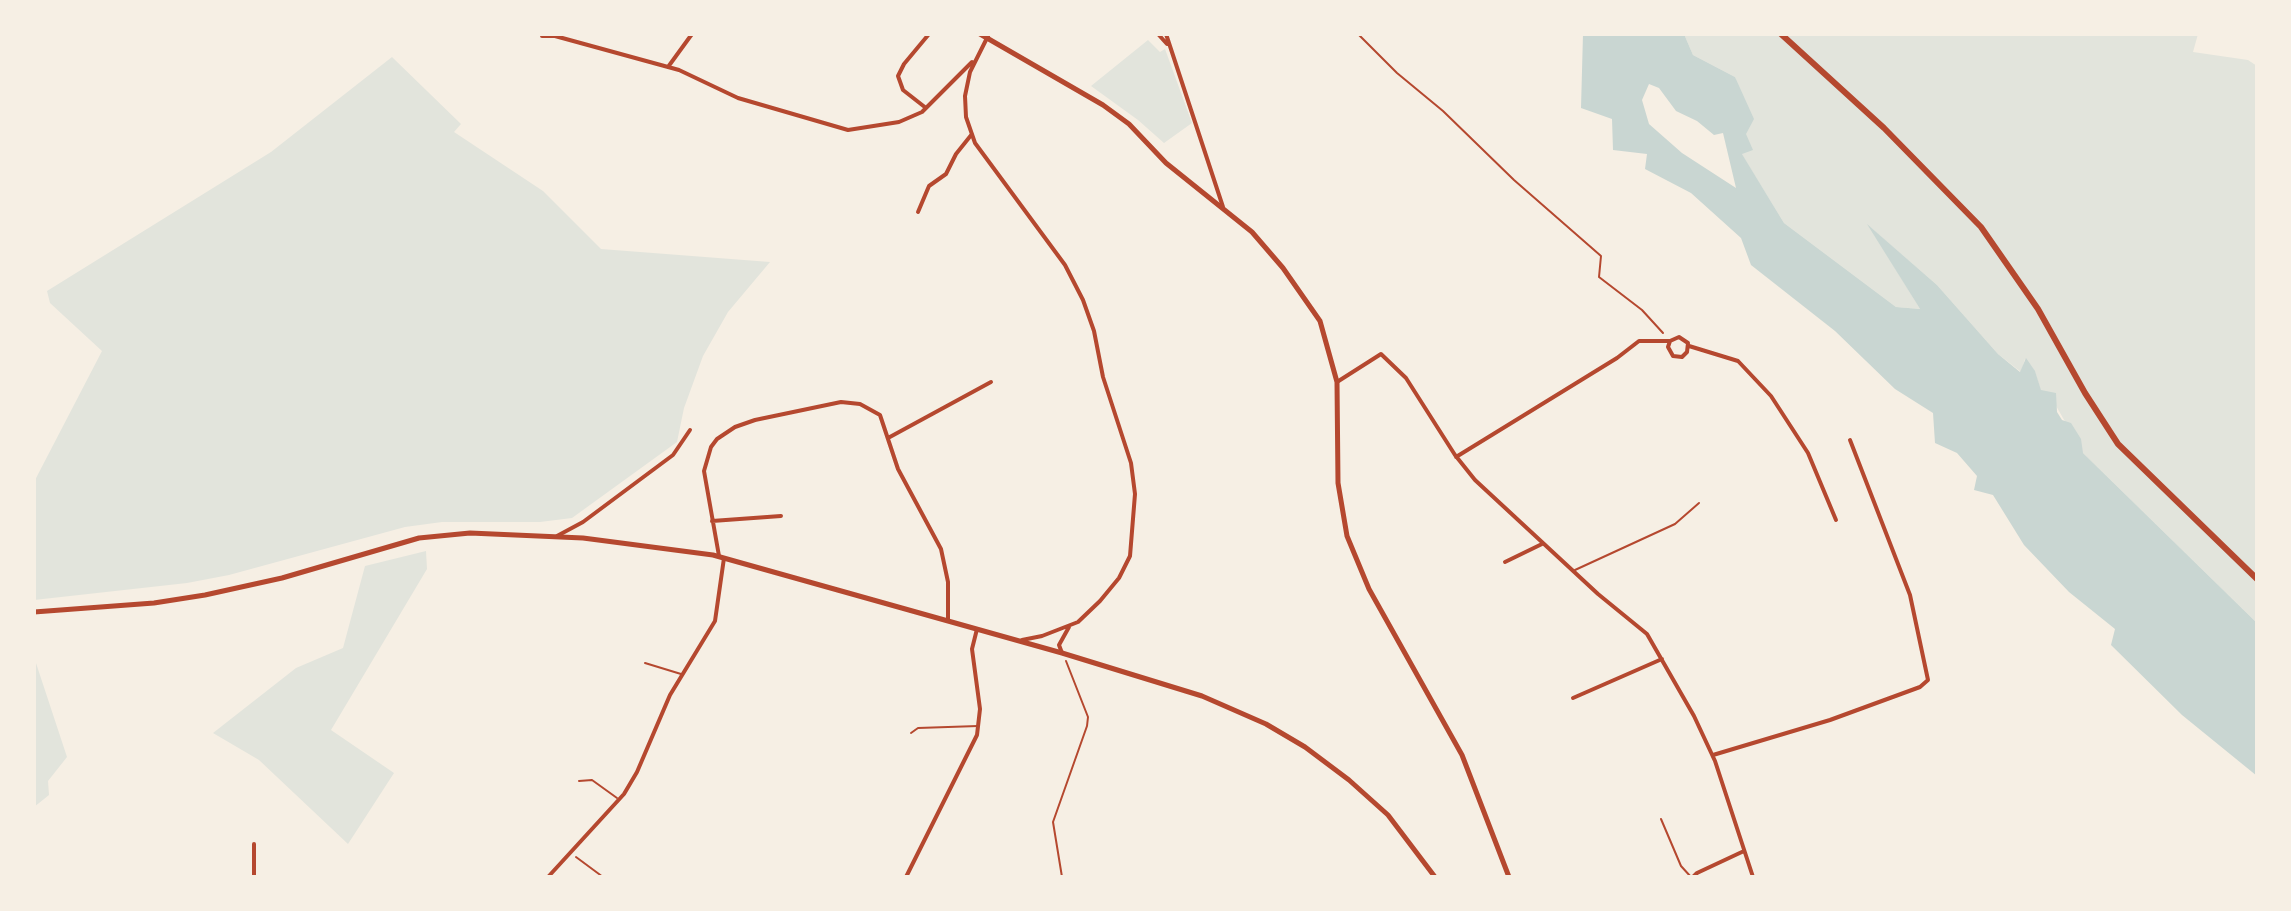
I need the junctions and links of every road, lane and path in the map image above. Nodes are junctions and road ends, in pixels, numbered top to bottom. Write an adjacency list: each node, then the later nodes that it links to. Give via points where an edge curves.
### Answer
1 (692, 34): 11 (street)
2 (929, 34): 12 (street, via 898,76 903,90)
3 (1158, 34): 9 (street)
4 (1166, 34): 9 (street)
5 (1358, 34): 16 (path, via 1601,256 1599,277 1642,310)
6 (1781, 34): 33 (main road, via 1981,227 2038,309 2118,444)
7 (985, 35): 10 (street); 14 (street, via 1129,124 1166,163)
8 (542, 36): 11 (street)
9 (1169, 46): 14 (street)
10 (974, 60): 12 (street); 13 (street, via 965,96)
11 (668, 67): 12 (street, via 738,98 848,130 899,122)
12 (926, 108)
13 (972, 134): 15 (street, via 946,174 929,186); 36 (street, via 1065,265 1083,300 1131,463 1135,494 1130,556 1100,601)
14 (1223, 207): 19 (street, via 1283,268 1320,321)
15 (918, 212)
16 (1670, 341): 17 (street, via 1683,338); 17 (street, via 1669,351 1676,357 1685,355); 23 (street, via 1635,343)
17 (1689, 346): 26 (street, via 1738,361 1771,396 1808,453)
18 (991, 382): 21 (street)
19 (1337, 382): 23 (street, via 1381,354 1406,378); 61 (street, via 1338,483 1347,536 1369,589 1462,755)
20 (690, 430): 28 (street, via 673,455)
21 (888, 438): 27 (street, via 880,415 860,404 841,402 735,427 717,439 707,458 704,471); 35 (street, via 898,469 941,549)
22 (1850, 440): 46 (street, via 1910,595 1928,680 1843,715)
23 (1456, 457): 29 (street)
24 (1699, 503): 32 (lane, via 1675,524)
25 (781, 516): 27 (street)
26 (1836, 520)
27 (712, 521): 30 (street)
28 (555, 537): 30 (street); 34 (street, via 470,533 419,538 205,595)
29 (1543, 544): 31 (street); 32 (street)
30 (721, 557): 35 (street); 42 (street, via 715,621)
31 (1505, 562)
32 (1573, 571): 40 (street, via 1647,634)
33 (2257, 579)
34 (34, 612)
35 (948, 620): 37 (street)
36 (1069, 627): 38 (street); 39 (street, via 1059,645)
37 (977, 629): 38 (street); 44 (street, via 972,649)
38 (1020, 641): 39 (street)
39 (1062, 653): 59 (path, via 1088,717 1053,822); 60 (street, via 1202,696 1305,747 1388,815)
40 (1663, 659): 43 (street); 46 (street)
41 (645, 663): 42 (lane)
42 (682, 675): 48 (street)
43 (1573, 698)
44 (979, 726): 45 (lane, via 918,728); 53 (street)
45 (911, 733)
46 (1713, 755): 51 (street)
47 (579, 781): 48 (lane, via 592,780)
48 (619, 799): 52 (street)
49 (1661, 819): 62 (lane, via 1681,866)
50 (254, 844): 54 (street)
51 (1744, 851): 62 (street); 63 (street)
52 (569, 852): 55 (street); 56 (path)
53 (909, 871): 57 (street); 58 (street)
54 (254, 877)
55 (548, 877)
56 (603, 877)
57 (906, 877)
58 (913, 877)
59 (1062, 877)
60 (1435, 877)
61 (1509, 877)
62 (1692, 877)
63 (1753, 877)

